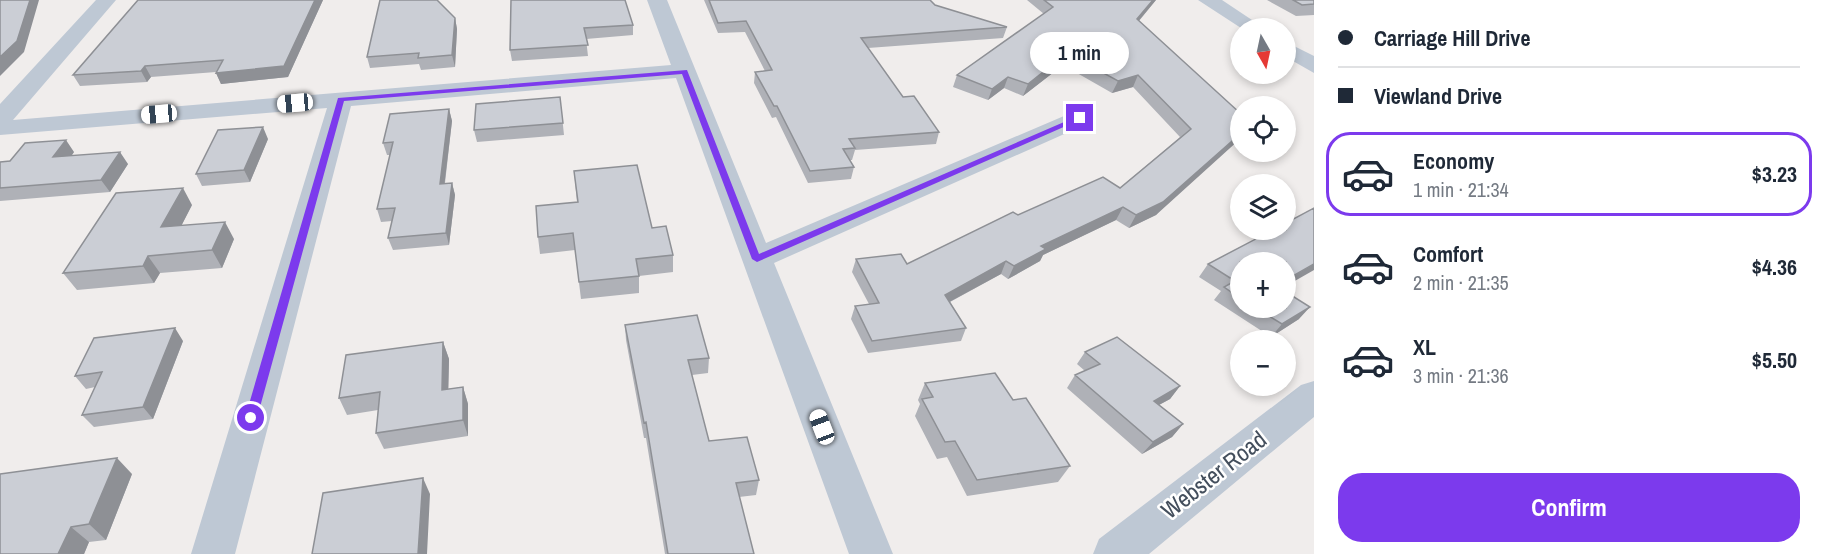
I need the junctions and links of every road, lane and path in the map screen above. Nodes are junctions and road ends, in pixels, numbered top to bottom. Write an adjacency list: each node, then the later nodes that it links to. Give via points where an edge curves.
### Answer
1 (106, 0): 10 (street)
2 (657, 0): 7 (street)
3 (1208, 0): 4 (street)
4 (1238, 18)
5 (1296, 54): 6 (street)
6 (1314, 66)
7 (685, 71): 8 (street); 12 (street)
8 (340, 99): 11 (street); 14 (street)
9 (1080, 118): 12 (street)
10 (0, 119)
11 (0, 128)
12 (757, 259): 15 (street)
13 (1314, 396): 16 (street, Webster Road)
14 (213, 554)
15 (871, 554)
16 (1115, 554)

